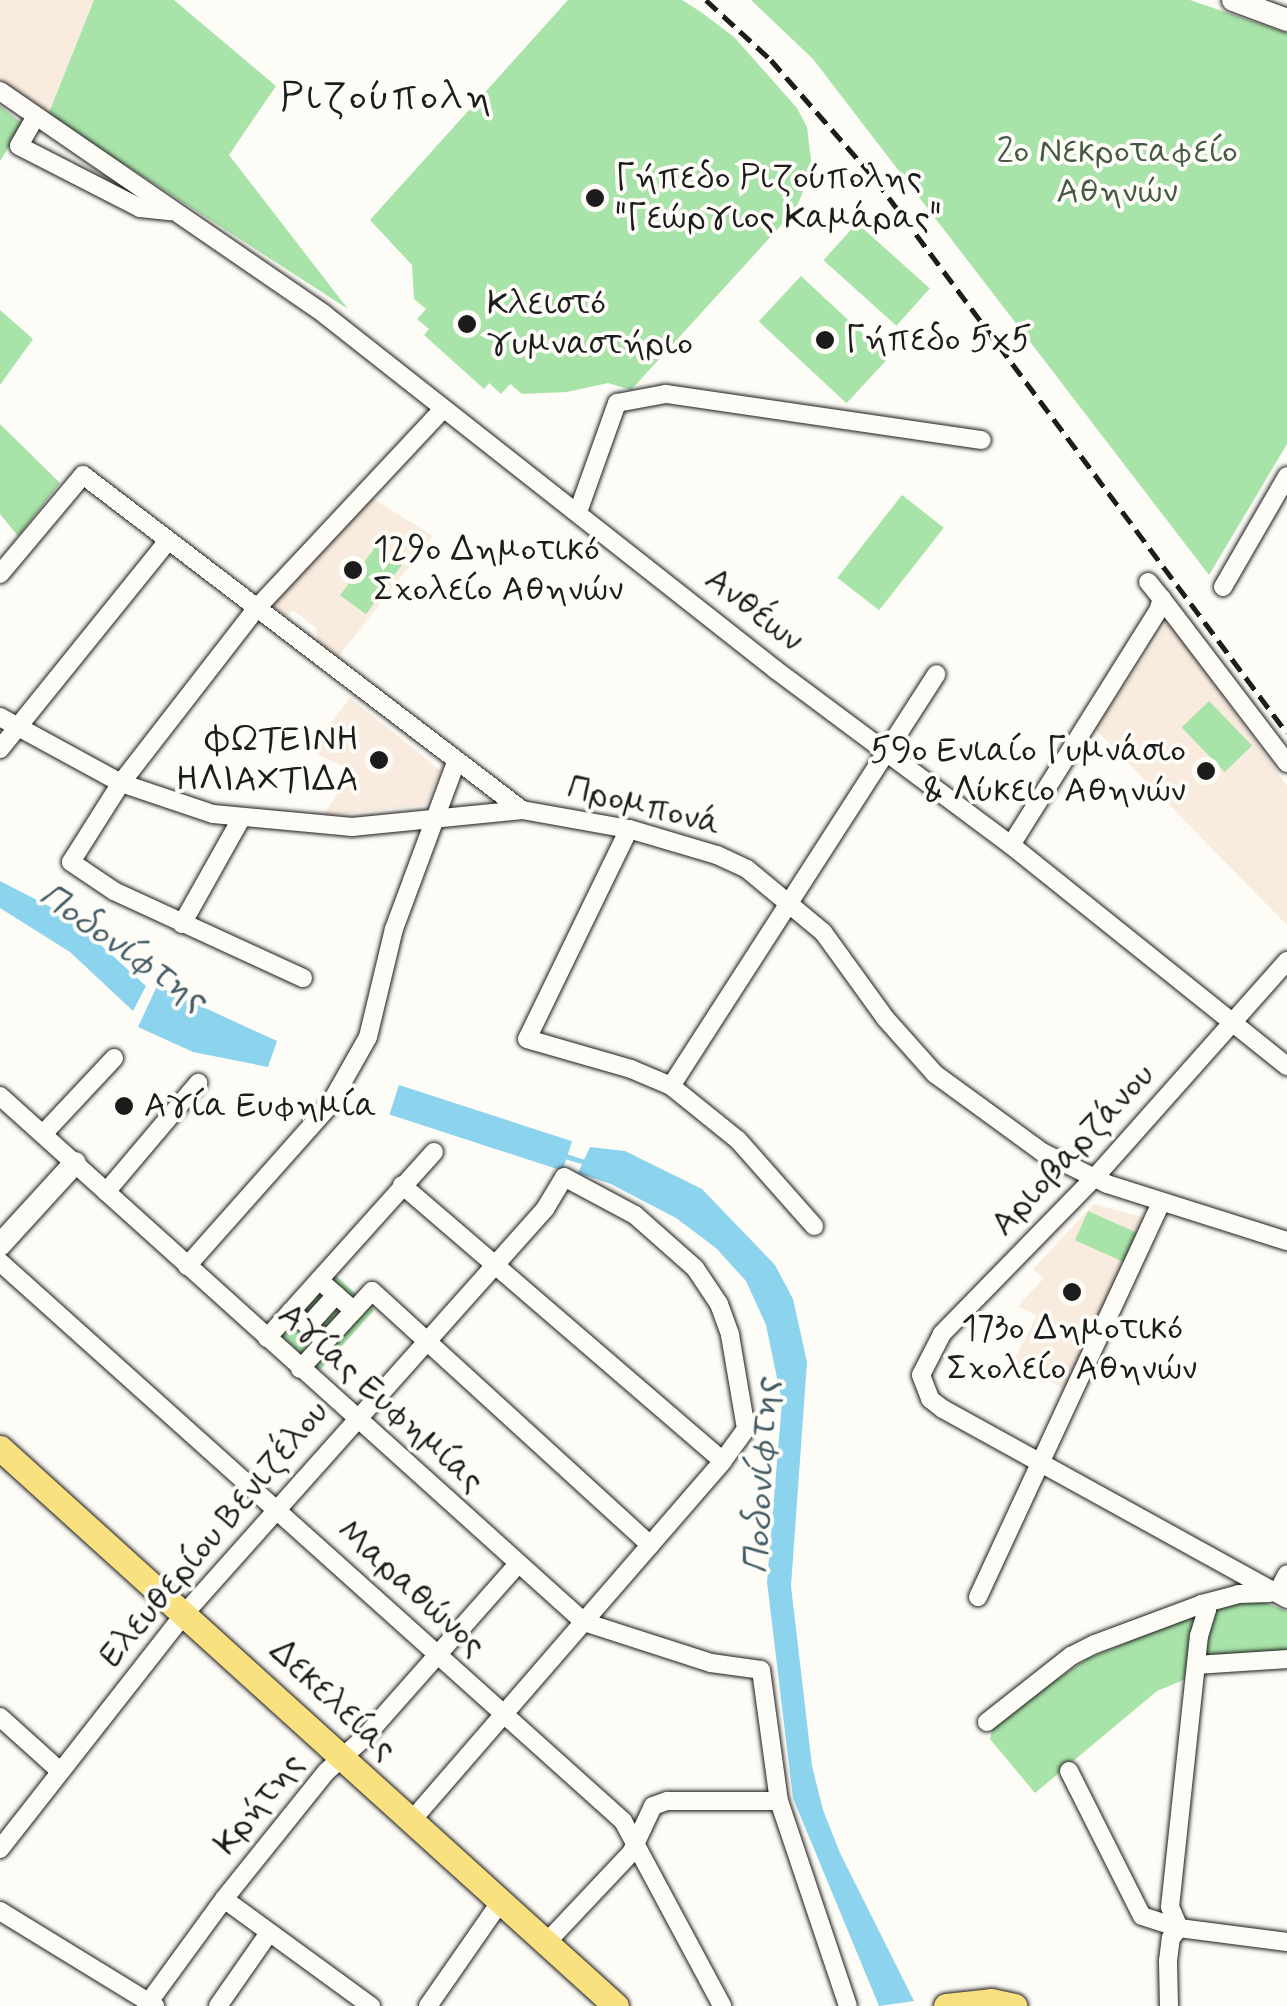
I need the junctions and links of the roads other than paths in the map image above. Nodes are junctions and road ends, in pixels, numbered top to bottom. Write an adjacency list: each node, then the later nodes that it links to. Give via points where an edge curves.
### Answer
1 (1233, 0): 2 (street)
2 (1287, 20)
3 (0, 91): 4 (street, Ανθέων)
4 (36, 116): 5 (street, Ανθέων); 6 (street, Ανθέων, via 19,146)
5 (93, 156): 6 (street); 7 (street, Ανθέων)
6 (81, 178): 7 (street, Ανθέων, via 140,208)
7 (176, 212): 8 (street, Ανθέων, via 324,314)
8 (442, 409): 11 (street, Ανθέων); 17 (street)
9 (982, 440): 11 (street, via 666,394 618,403)
10 (1287, 476): 15 (street)
11 (578, 512): 22 (street, Ανθέων)
12 (166, 543): 13 (street, Προμπονά, via 83,476); 17 (street, Προμπονά); 20 (street)
13 (0, 574)
14 (1148, 582): 16 (street)
15 (1223, 587)
16 (1162, 599): 24 (street); 30 (street)
17 (255, 610): 23 (street, Προμπονά); 25 (street)
18 (937, 674): 22 (street)
19 (0, 717): 20 (street)
20 (17, 728): 21 (street); 25 (street)
21 (0, 749)
22 (887, 752): 30 (street, Ανθέων); 31 (street)
23 (456, 762): 26 (street, Προμπονά); 28 (street)
24 (1287, 764)
25 (121, 783): 27 (street); 32 (street, via 72,862)
26 (522, 810): 28 (street); 29 (street, Προμπονά)
27 (241, 819): 28 (street, via 326,828); 32 (street)
28 (434, 820): 53 (street, via 394,930 368,1037 329,1106)
29 (629, 829): 31 (street, Προμπονά, via 717,855); 39 (street, via 526,1039)
30 (1010, 846): 35 (street, Ανθέων)
31 (790, 902): 39 (street); 44 (street, Προμπονά, via 823,932 935,1074 1042,1152)
32 (182, 924): 34 (street)
33 (1287, 961): 35 (street, Αριοβαρζάνου)
34 (303, 978)
35 (1232, 1024): 37 (street, Ανθέων); 44 (street, Αριοβαρζάνου)
36 (114, 1058): 41 (street)
37 (1287, 1066)
38 (198, 1084): 46 (street)
39 (671, 1086): 48 (street, via 738,1140)
40 (0, 1096): 41 (street, Αγίας Ευφημίας)
41 (43, 1134): 43 (street, Αγίας Ευφημίας)
42 (434, 1152): 45 (street)
43 (75, 1162): 46 (street, Αγίας Ευφημίας); 50 (street)
44 (1094, 1178): 47 (street, Προμπονά); 66 (street, Αριοβαρζάνου, via 942,1334 920,1375 943,1409)
45 (402, 1185): 52 (street); 54 (street)
46 (106, 1192): 53 (street, Αγίας Ευφημίας)
47 (1161, 1202): 49 (street, Προμπονά); 66 (street)
48 (814, 1226)
49 (1287, 1241)
50 (0, 1245)
51 (0, 1262): 67 (street, Μαραθώνος)
52 (493, 1264): 60 (street, Ελευθερίου Βενιζέλου); 65 (street); 65 (street, Ελευθερίου Βενιζέλου, via 546,1210 564,1177 635,1215 695,1268 730,1335 746,1429)
53 (187, 1266): 59 (street, Αγίας Ευφημίας)
54 (318, 1280): 55 (street); 57 (street)
55 (336, 1295): 56 (street); 58 (street)
56 (352, 1310): 60 (street, via 372,1291); 61 (street)
57 (291, 1311): 58 (street); 59 (street)
58 (308, 1326): 61 (street)
59 (267, 1338): 62 (street, Αγίας Ευφημίας)
60 (425, 1340): 63 (street, Ελευθερίου Βενιζέλου); 68 (street)
61 (325, 1341): 62 (street)
62 (300, 1369): 63 (street, Αγίας Ευφημίας)
63 (355, 1419): 67 (street, Ελευθερίου Βενιζέλου); 69 (street, Αγίας Ευφημίας)
64 (0, 1448): 74 (main road, Δεκελείας)
65 (723, 1461): 68 (street)
66 (1038, 1464): 71 (street); 72 (street)
67 (276, 1510): 74 (street, Ελευθερίου Βενιζέλου); 76 (street, Μαραθώνος)
68 (650, 1545): 75 (street)
69 (516, 1566): 75 (street, Αγίας Ευφημίας); 76 (street, Κρήτης)
70 (1287, 1574): 71 (street)
71 (1278, 1595): 73 (street, via 1239,1594)
72 (978, 1597)
73 (1202, 1604): 78 (street, via 1207,1610); 81 (street, via 1071,1656)
74 (186, 1612): 82 (main road, Δεκελείας); 84 (street, Ελευθερίου Βενιζέλου)
75 (584, 1622): 79 (street); 85 (street, Αγίας Ευφημίας, via 695,1659 762,1670)
76 (437, 1656): 79 (street, Μαραθώνος); 82 (street, Κρήτης)
77 (1287, 1659): 78 (street)
78 (1197, 1665): 92 (street, via 1170,1907)
79 (503, 1713): 86 (street); 87 (street, Μαραθώνος, via 598,1797)
80 (0, 1717): 84 (street)
81 (987, 1722)
82 (343, 1757): 86 (main road, Δεκελείας); 89 (street, Κρήτης)
83 (1070, 1771): 92 (street, via 1142,1916)
84 (60, 1772): 88 (street, Ελευθερίου Βενιζέλου)
85 (779, 1800): 87 (street, via 659,1802); 102 (street)
86 (412, 1820): 90 (main road, Δεκελείας)
87 (634, 1842): 94 (street); 101 (street, Μαραθώνος)
88 (0, 1849)
89 (224, 1900): 93 (street); 96 (street, Κρήτης)
90 (501, 1901): 94 (main road, Δεκελείας); 99 (street)
91 (0, 1910): 96 (street)
92 (1179, 1928): 95 (street); 105 (street, via 1168,1961)
93 (269, 1934): 97 (street); 98 (street)
94 (547, 1942): 100 (main road, Δεκελείας)
95 (1287, 1942)
96 (150, 2005)
97 (218, 2006)
98 (372, 2006)
99 (428, 2006)
100 (616, 2006)
101 (722, 2006)
102 (848, 2006)
103 (946, 2006): 104 (main road)
104 (1014, 2006)
105 (1169, 2006)

